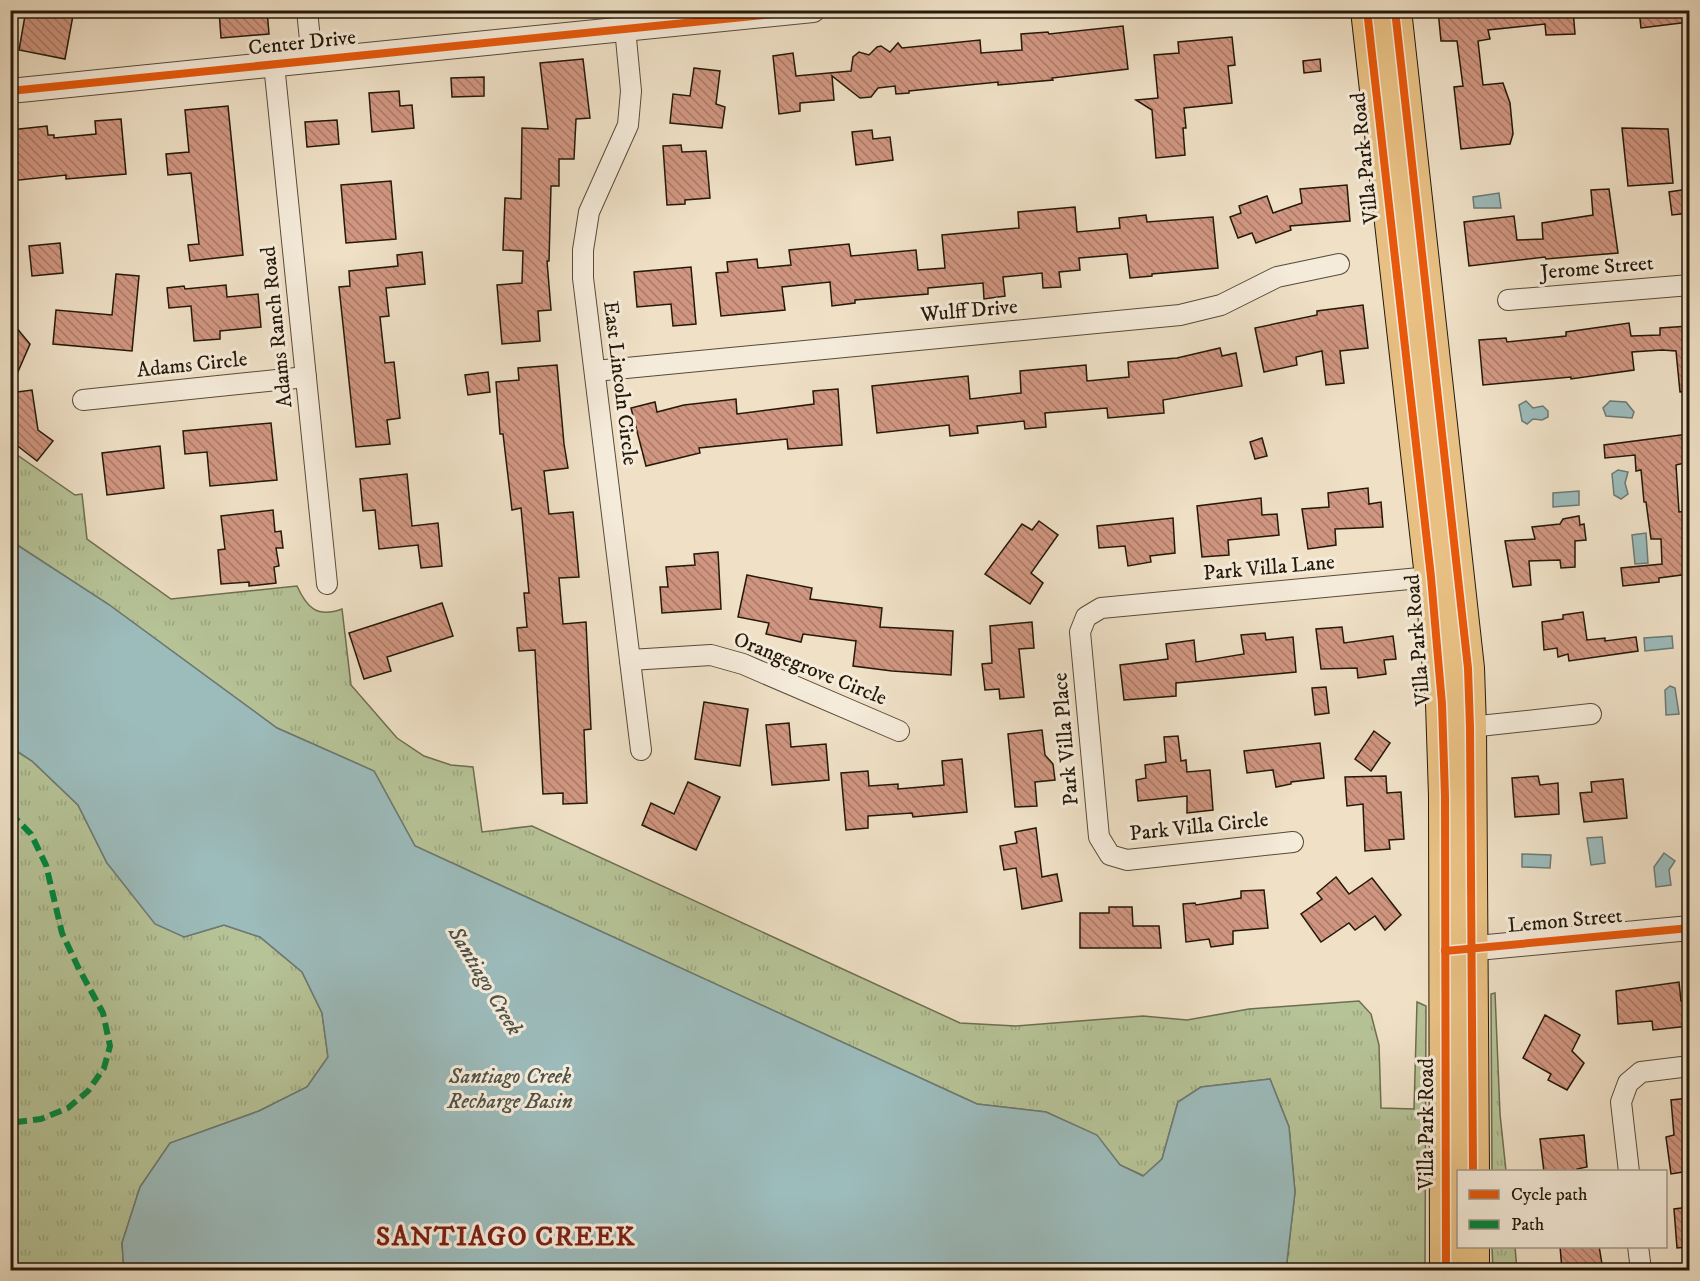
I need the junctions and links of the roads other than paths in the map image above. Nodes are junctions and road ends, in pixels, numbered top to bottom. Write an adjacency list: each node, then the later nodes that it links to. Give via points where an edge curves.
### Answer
1 (307, 10): 6 (street)
2 (813, 10): 5 (street, Center Drive)
3 (1367, 10): 9 (main road, Villa Park Road)
4 (1395, 10): 9 (main road, Villa Park Road)
5 (624, 19): 6 (street, Center Drive); 13 (street, East Lincoln Circle, via 631,91 628,125 589,212 583,250)
6 (312, 60): 7 (street, Center Drive)
7 (274, 64): 8 (street, Center Drive); 14 (street, Adams Ranch Road)
8 (10, 91)
9 (1397, 154): 16 (main road, Villa Park Road)
10 (1339, 264): 13 (street, Wulff Drive, via 1277,277 1221,305 1180,315)
11 (1689, 285): 12 (street, Jerome Street)
12 (1508, 300)
13 (595, 371): 19 (street, East Lincoln Circle)
14 (306, 377): 15 (street, Adams Circle); 17 (street, Adams Ranch Road)
15 (83, 400)
16 (1445, 575): 18 (street, Park Villa Lane, via 1101,608); 21 (main road, Villa Park Road, via 1468,668); 27 (main road, Villa Park Road, via 1445,796)
17 (327, 584)
18 (1086, 617): 25 (street, Park Villa Place, via 1080,632 1099,837)
19 (630, 660): 22 (street, Orangegrove Circle, via 711,655 743,664); 23 (street, East Lincoln Circle)
20 (1591, 714): 21 (street)
21 (1470, 727): 27 (main road, Villa Park Road)
22 (899, 731)
23 (641, 750)
24 (1293, 842): 25 (street, Park Villa Circle, via 1127,860)
25 (1110, 855)
26 (1689, 928): 27 (street, Lemon Street)
27 (1458, 950): 29 (main road, Villa Park Road); 33 (main road, Villa Park Road)
28 (1689, 1066): 30 (street, via 1641,1072 1628,1083 1621,1102)
29 (1473, 1170)
30 (1629, 1170)
31 (1473, 1248): 34 (main road)
32 (1638, 1248): 35 (street)
33 (1446, 1270)
34 (1473, 1270)
35 (1641, 1270)

